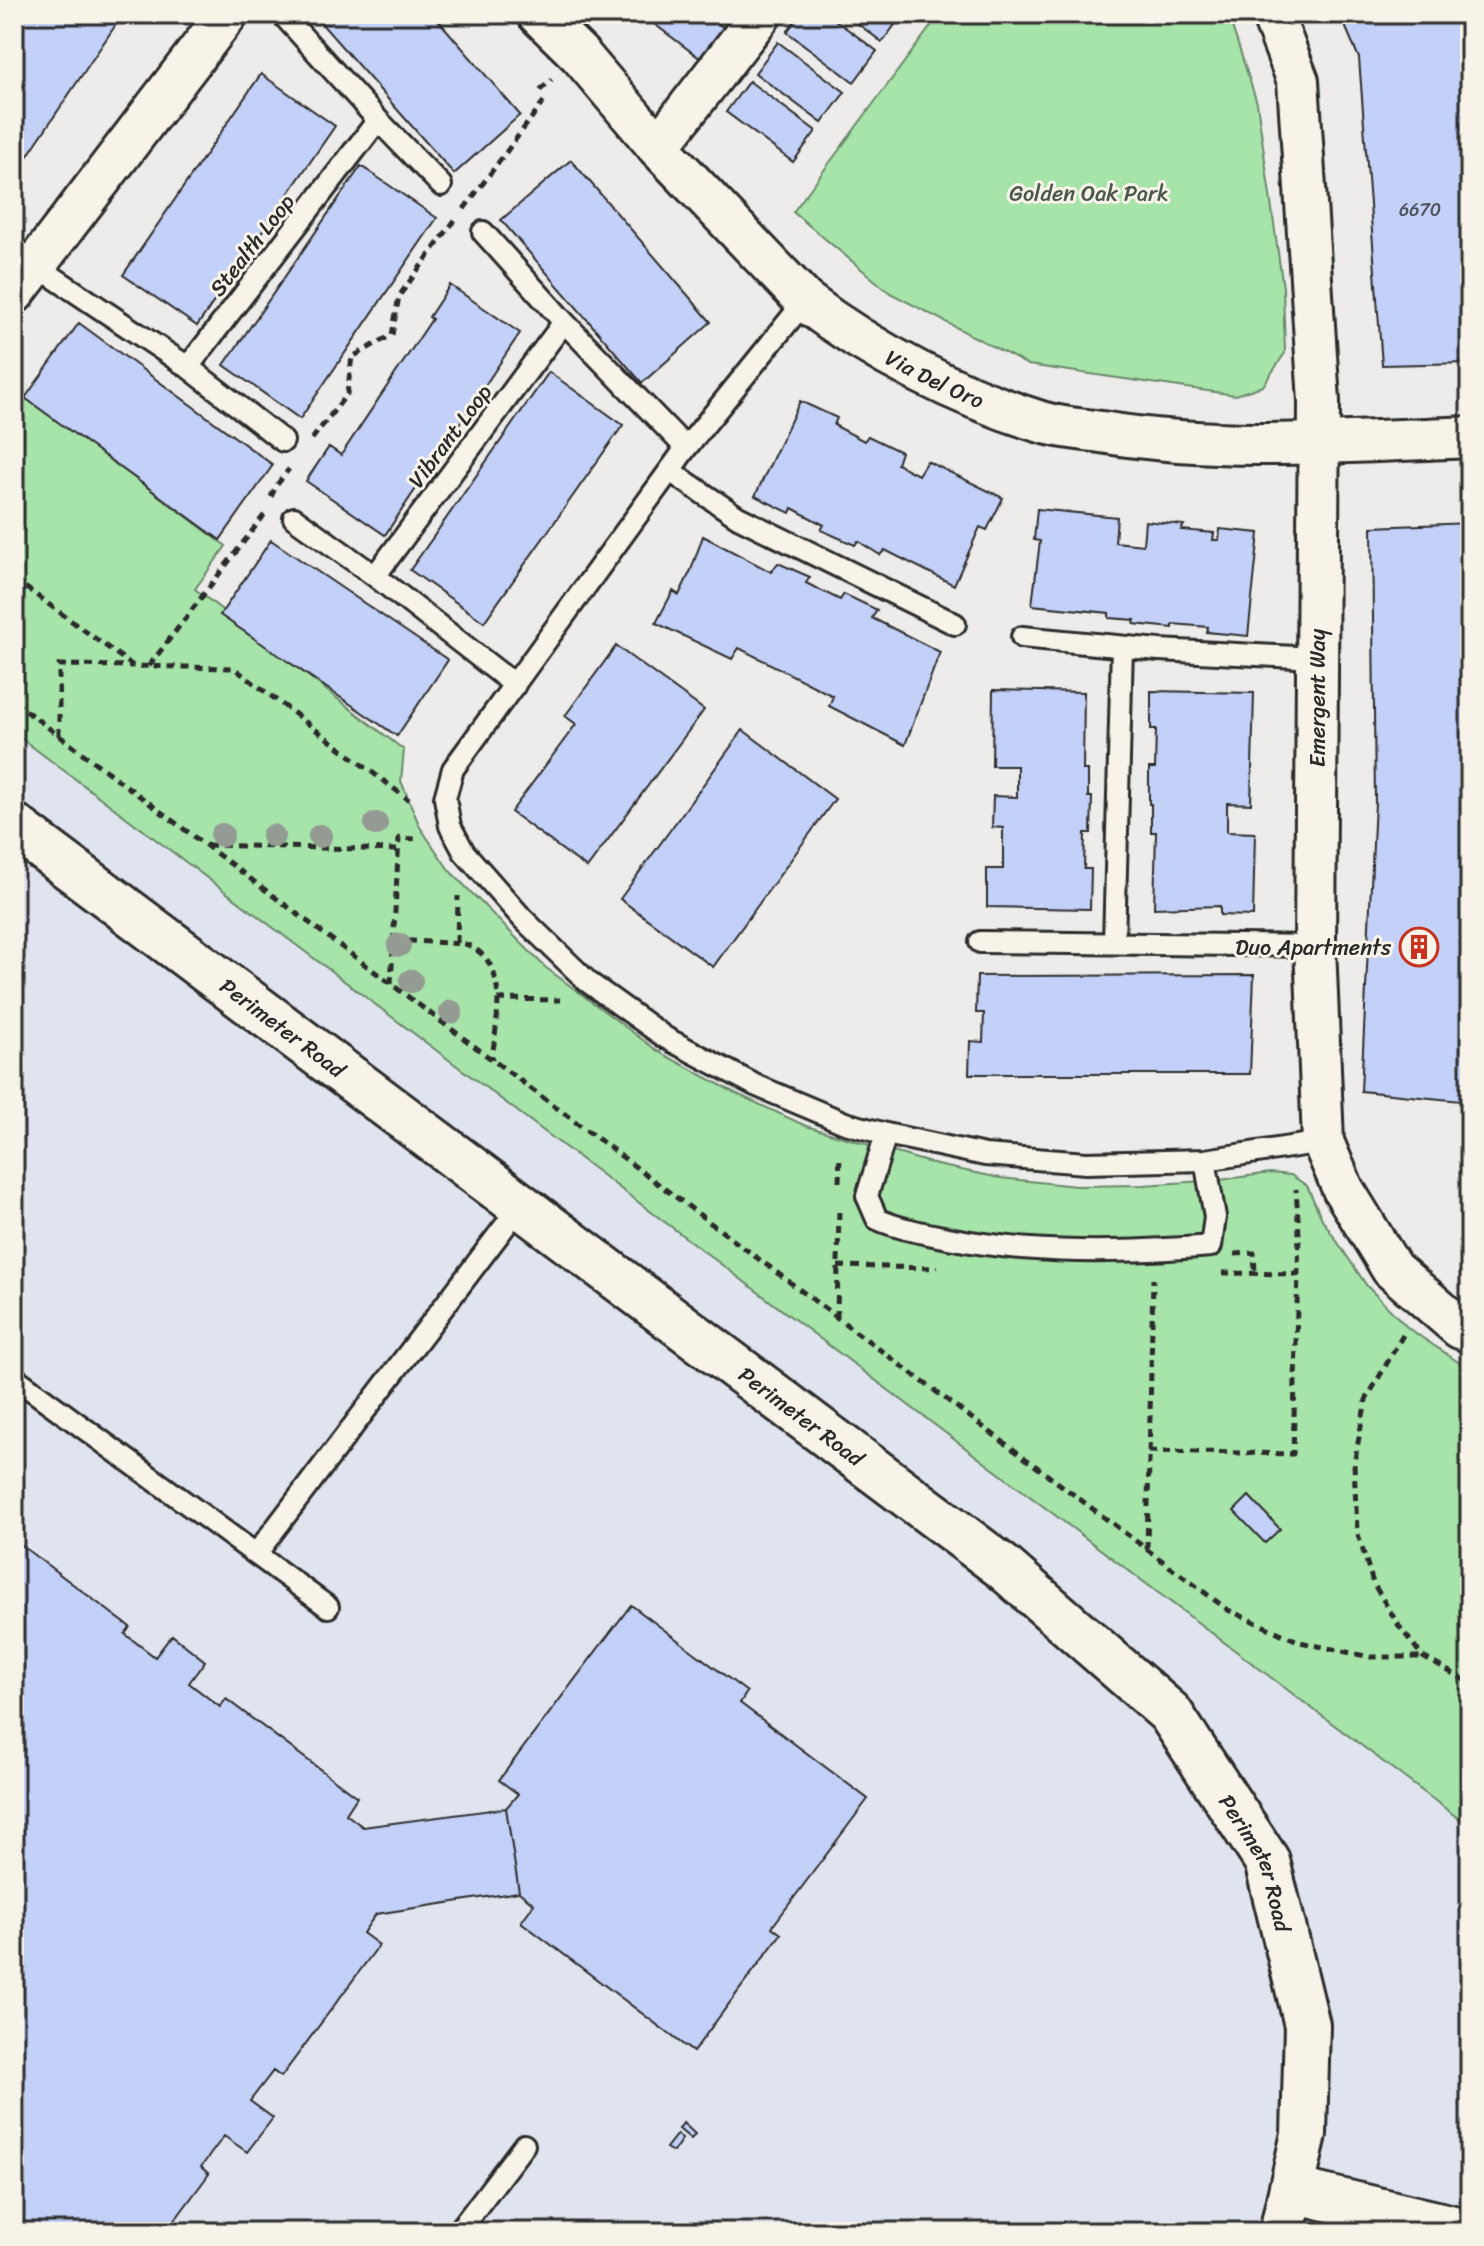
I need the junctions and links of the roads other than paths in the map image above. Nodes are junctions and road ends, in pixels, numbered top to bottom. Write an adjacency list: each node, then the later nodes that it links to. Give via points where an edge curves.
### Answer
1 (227, 14): 10 (street)
2 (282, 14): 6 (lane)
3 (538, 14): 7 (street, Via Del Oro)
4 (761, 14): 7 (street)
5 (1272, 14): 16 (street, Emergent Way, via 1298,81)
6 (378, 120): 8 (lane); 13 (lane, Stealth Loop)
7 (658, 147): 11 (street, Via Del Oro)
8 (441, 185)
9 (483, 232): 12 (lane)
10 (25, 279): 13 (lane)
11 (805, 301): 16 (street, Via Del Oro, via 935,381 1043,423 1154,441); 17 (lane)
12 (564, 322): 17 (lane); 20 (lane, Vibrant Loop)
13 (188, 367): 15 (lane)
14 (1470, 437): 16 (street, Via Del Oro)
15 (283, 441)
16 (1319, 443): 24 (street, Emergent Way)
17 (686, 448): 18 (lane)
18 (670, 471): 21 (lane, via 738,517); 25 (lane)
19 (294, 518): 20 (lane)
20 (375, 576): 25 (lane)
21 (955, 624)
22 (1022, 637): 23 (lane)
23 (1122, 647): 24 (lane); 28 (lane)
24 (1317, 658): 29 (street, Emergent Way)
25 (515, 685): 30 (lane, via 453,769 445,798 450,826 464,852 588,982 666,1038 755,1085 845,1123)
26 (14, 826): 33 (street, Perimeter Road)
27 (980, 942): 28 (lane)
28 (1114, 943): 29 (lane)
29 (1315, 946): 31 (street, Emergent Way)
30 (886, 1134): 32 (lane, via 985,1155 1086,1163); 32 (lane, via 867,1196 877,1219 917,1232 1024,1249 1094,1253 1211,1246 1215,1217)
31 (1323, 1142): 32 (lane); 34 (street, Emergent Way, via 1343,1189 1392,1269)
32 (1205, 1160)
33 (521, 1205): 36 (lane); 39 (street, Perimeter Road, via 1003,1567 1170,1713 1267,1861 1307,2025 1304,2134)
34 (1470, 1332)
35 (14, 1377): 36 (lane)
36 (256, 1554): 37 (lane)
37 (328, 1607)
38 (524, 2145): 40 (lane)
39 (1290, 2221): 41 (street)
40 (458, 2232)
41 (1470, 2232)

